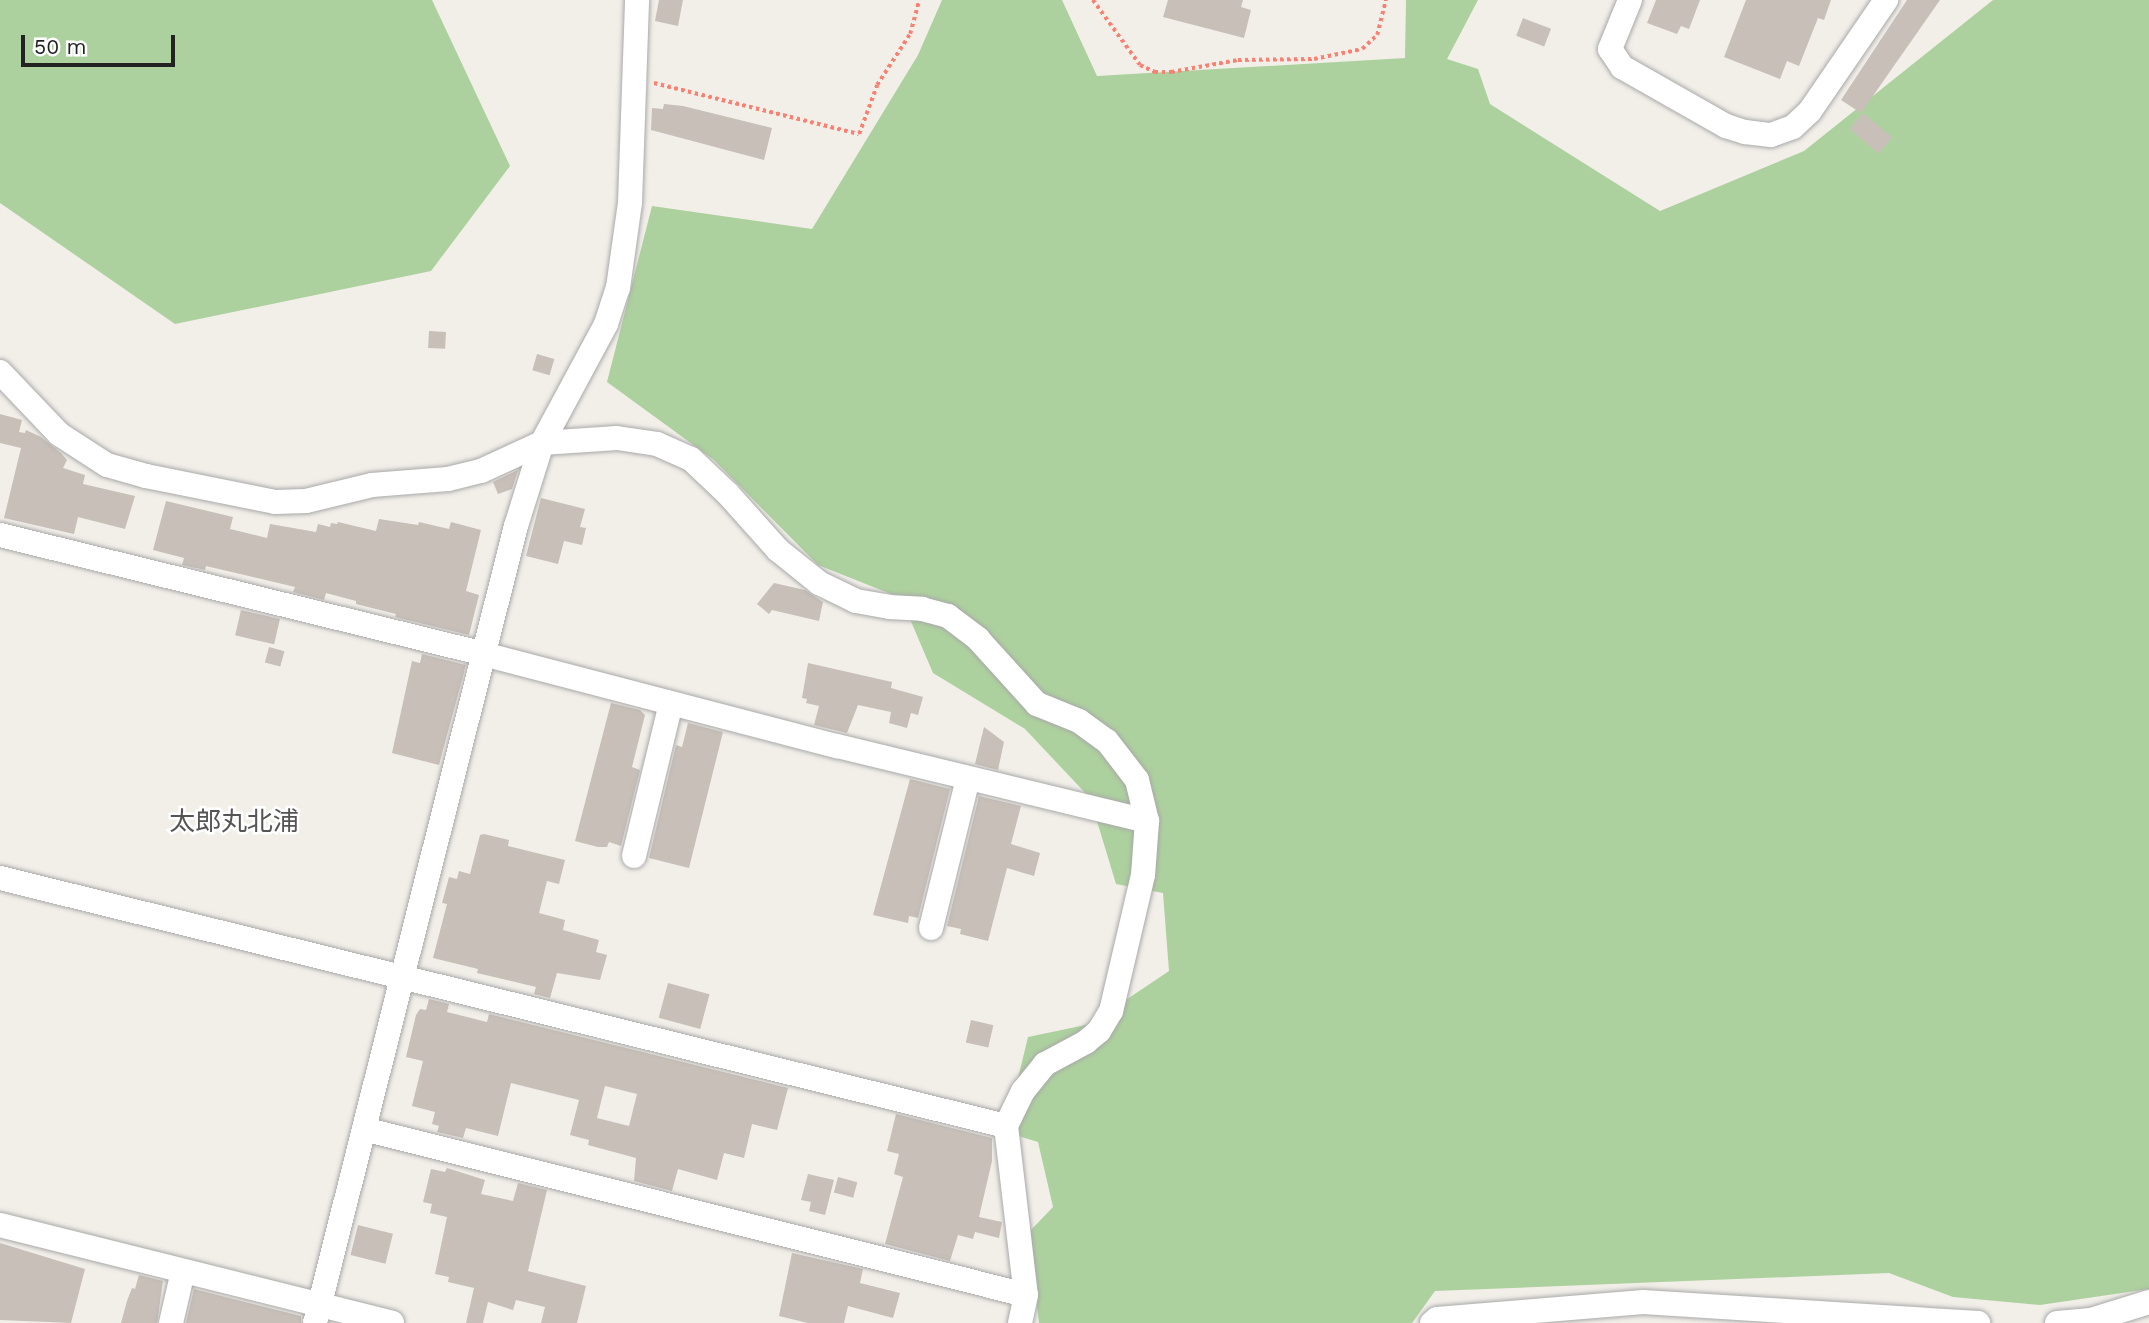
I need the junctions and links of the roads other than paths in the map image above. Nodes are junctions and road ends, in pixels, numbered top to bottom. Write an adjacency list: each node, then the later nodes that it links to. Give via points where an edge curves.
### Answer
1 (637, 0): 5 (street, via 631,202 618,288 606,324)
2 (1630, 0): 3 (street, via 1610,49 1622,67 1726,126 1771,135 1793,127 1810,111)
3 (1886, 0)
4 (0, 372): 5 (street, via 59,434 107,465 275,502 306,501 372,485 448,479 481,471)
5 (542, 443): 7 (street); 10 (street, via 617,438 657,444 691,460 778,550 819,583 856,601 948,616 978,639 1037,704 1079,721 1107,741 1137,779)
6 (0, 535): 7 (street)
7 (483, 654): 8 (street); 14 (street)
8 (671, 703): 9 (street); 11 (street)
9 (968, 778): 10 (street); 13 (street)
10 (1147, 821): 15 (street, via 1143,875 1111,1011 1086,1042 1045,1064 1023,1091)
11 (634, 856)
12 (0, 878): 14 (street)
13 (931, 928)
14 (403, 978): 15 (street); 16 (street)
15 (1006, 1126): 19 (street)
16 (364, 1129): 19 (street); 21 (street)
17 (0, 1225): 18 (street)
18 (183, 1271): 21 (street); 23 (street)
19 (1026, 1295): 25 (street)
20 (2149, 1302): 27 (street, via 2091,1320)
21 (318, 1314): 24 (street)
22 (1443, 1321): 26 (street, via 1643,1303)
23 (171, 1323)
24 (392, 1323)
25 (1020, 1323)
26 (1979, 1323)
27 (2057, 1323)

